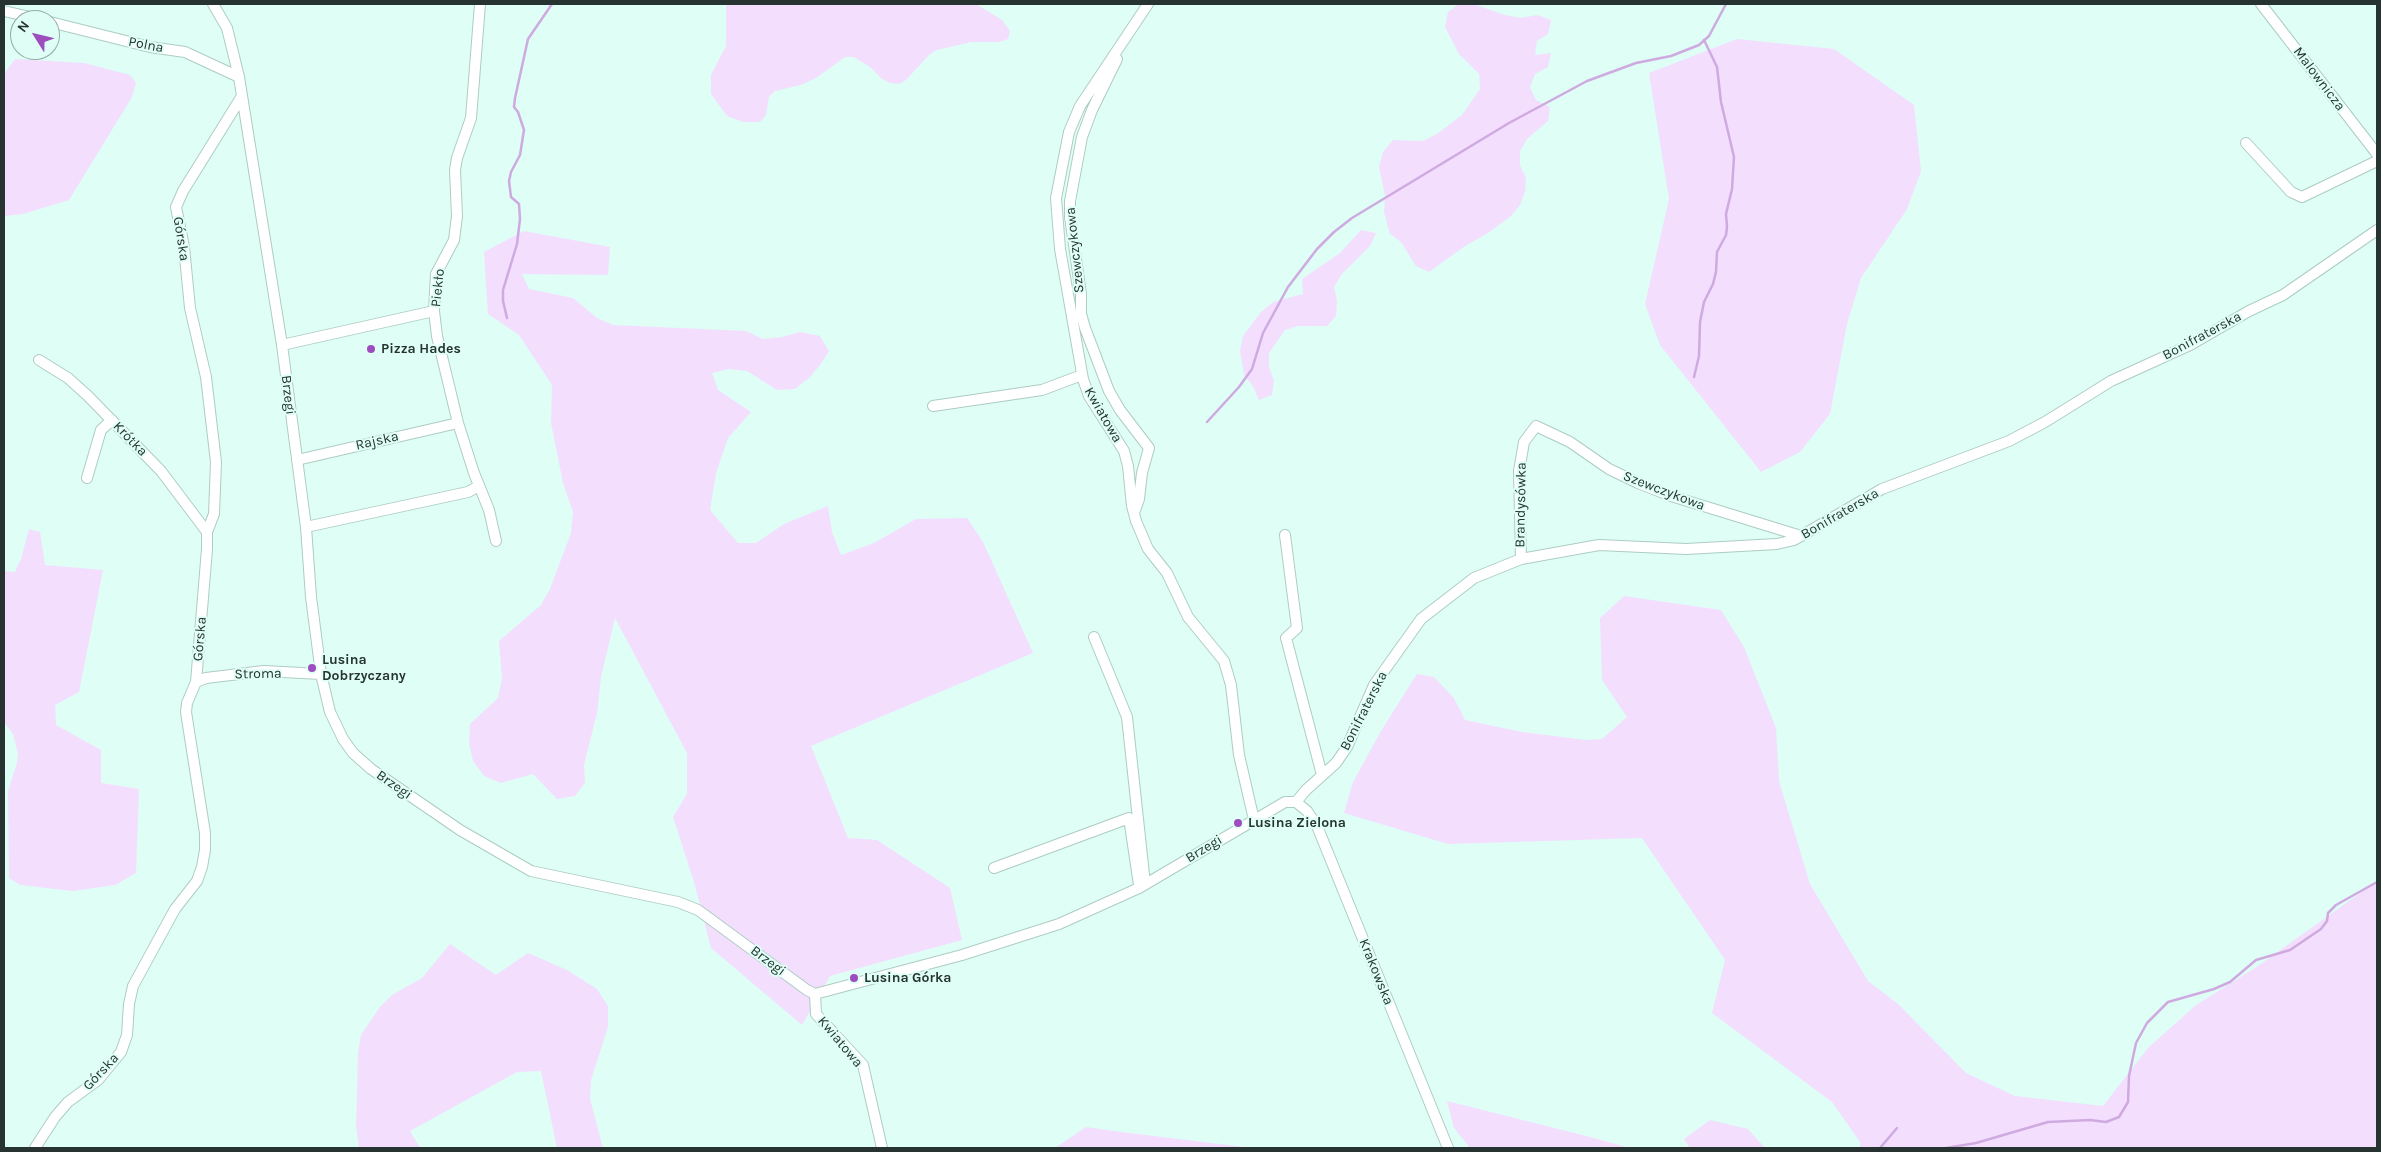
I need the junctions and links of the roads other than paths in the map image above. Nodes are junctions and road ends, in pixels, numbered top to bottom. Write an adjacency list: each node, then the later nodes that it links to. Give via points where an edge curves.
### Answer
1 (213, 4): 7 (street, Brzegi, via 227,28)
2 (480, 4): 13 (street, Piekło, via 472,118 456,158 454,240 436,274)
3 (1148, 4): 5 (street, Kwiatowa)
4 (2260, 4): 10 (street, Malownicza)
5 (1138, 18): 16 (street, Kwiatowa, via 1080,106 1069,132 1056,198 1060,249); 24 (street, Szewczykowa, via 1083,132 1070,201 1081,294 1080,314 1109,390 1149,448)
6 (60, 24): 7 (street, Polna, via 150,47 185,52)
7 (239, 77): 8 (street, Brzegi)
8 (242, 96): 14 (street, Brzegi); 26 (street, Górska, via 176,207 190,308 206,377 216,462 214,514)
9 (2246, 144): 11 (street, via 2291,192 2302,196)
10 (2377, 154)
11 (2377, 161)
12 (2377, 230): 28 (street, Bonifraterska, via 2283,295 2190,346 2111,381 2009,440 1882,489)
13 (434, 311): 14 (street); 19 (street, Piekło)
14 (282, 345): 21 (street, Brzegi)
15 (39, 360): 18 (street, Krótka, via 68,378)
16 (1082, 375): 17 (street, via 1042,390); 24 (street, Kwiatowa, via 1089,396 1124,451)
17 (933, 406)
18 (112, 420): 22 (street, via 101,430); 26 (street, Krótka, via 161,471)
19 (458, 423): 21 (street, Rajska); 23 (street, Piekło)
20 (1536, 426): 28 (street, Szewczykowa, via 1570,442 1609,469 1638,483); 30 (street, Brandysówka, via 1524,442 1518,471)
21 (297, 460): 25 (street, Brzegi)
22 (87, 478)
23 (479, 486): 25 (street, via 468,492); 29 (street, Piekło)
24 (1134, 513): 36 (street, Kwiatowa, via 1148,548 1166,573 1188,617 1224,661 1231,685 1239,755)
25 (306, 527): 32 (street, Brzegi, via 310,597)
26 (206, 532): 33 (street, Górska)
27 (1286, 535): 34 (street, via 1298,628 1286,638)
28 (1801, 536): 30 (street, Bonifraterska, via 1776,544 1712,548 1599,545)
29 (496, 541)
30 (1520, 559): 34 (street, Bonifraterska, via 1474,578 1420,619 1374,685 1347,747)
31 (1094, 637): 38 (street, via 1126,717)
32 (321, 674): 33 (street, Stroma, via 264,671); 39 (street, Brzegi, via 330,712 353,753 440,818 531,871 678,902 698,910)
33 (196, 682): 40 (street, Górska, via 186,712 205,833 205,850 197,881 175,909 140,971 129,1004 127,1035 121,1052 98,1080 68,1102)
34 (1322, 775): 35 (street, Bonifraterska)
35 (1296, 802): 36 (street, Brzegi, via 1285,802); 42 (street, Krakowska, via 1317,826)
36 (1254, 820): 38 (street, Brzegi)
37 (994, 868): 38 (street, via 1129,818)
38 (1142, 886): 39 (street, Brzegi, via 1059,924 962,955)
39 (815, 994): 41 (street, Kwiatowa, via 816,1014 863,1065)
40 (35, 1148)
41 (882, 1148)
42 (1448, 1148)

